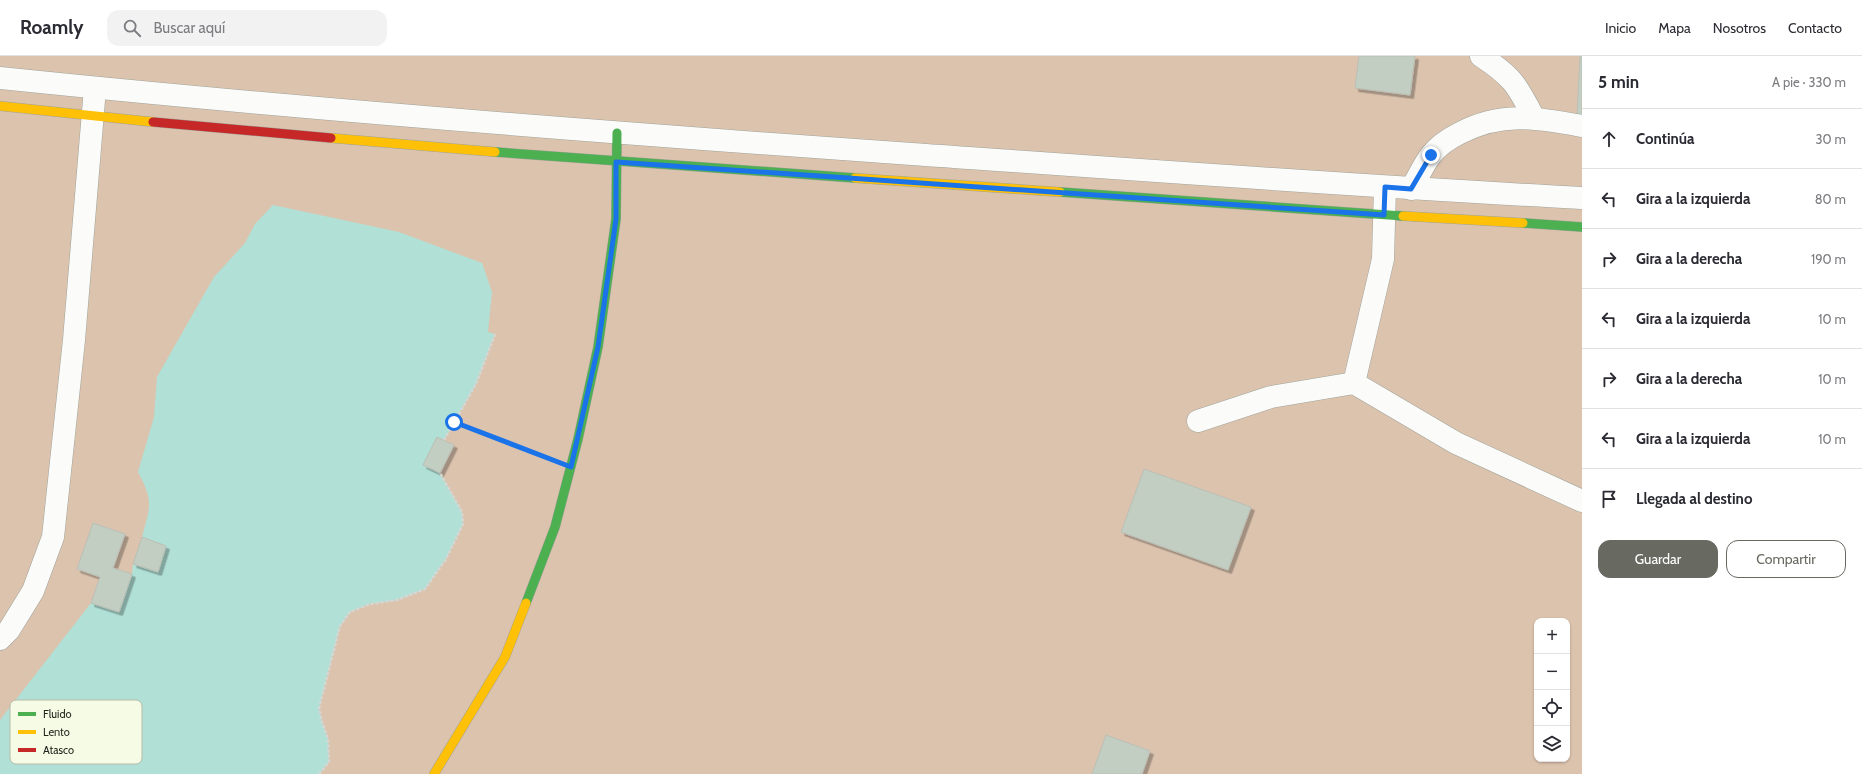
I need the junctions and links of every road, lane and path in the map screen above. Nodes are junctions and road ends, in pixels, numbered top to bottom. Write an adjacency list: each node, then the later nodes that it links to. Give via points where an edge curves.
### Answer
1 (1481, 56): 6 (street, via 1504,71 1517,86)
2 (0, 78): 3 (street)
3 (95, 88): 5 (street); 8 (street)
4 (0, 106): 5 (street)
5 (92, 116): 9 (street); 23 (street, via 74,340 53,537 33,591 9,630)
6 (1534, 118): 7 (street); 11 (street, via 1501,118 1473,126 1448,139 1431,155)
7 (1582, 126)
8 (617, 133): 9 (street); 10 (street)
9 (616, 162): 13 (street); 20 (street, via 616,219 598,347)
10 (1385, 187): 11 (street); 13 (street)
11 (1411, 189): 12 (street)
12 (1582, 198)
13 (1384, 215): 14 (street); 16 (street, via 1383,259)
14 (1582, 227)
15 (494, 334): 18 (path, via 476,384)
16 (1354, 383): 17 (street, via 1271,397); 22 (street, via 1456,443)
17 (1198, 421)
18 (454, 422): 19 (path); 20 (path)
19 (444, 440)
20 (571, 467): 25 (street, via 555,527 505,657)
21 (440, 473): 24 (path, via 462,512 463,524 446,560 425,589 397,600 370,604 350,612 340,626 320,708 328,739 329,762)
22 (1582, 502)
23 (0, 638)
24 (320, 774)
25 (434, 774)

